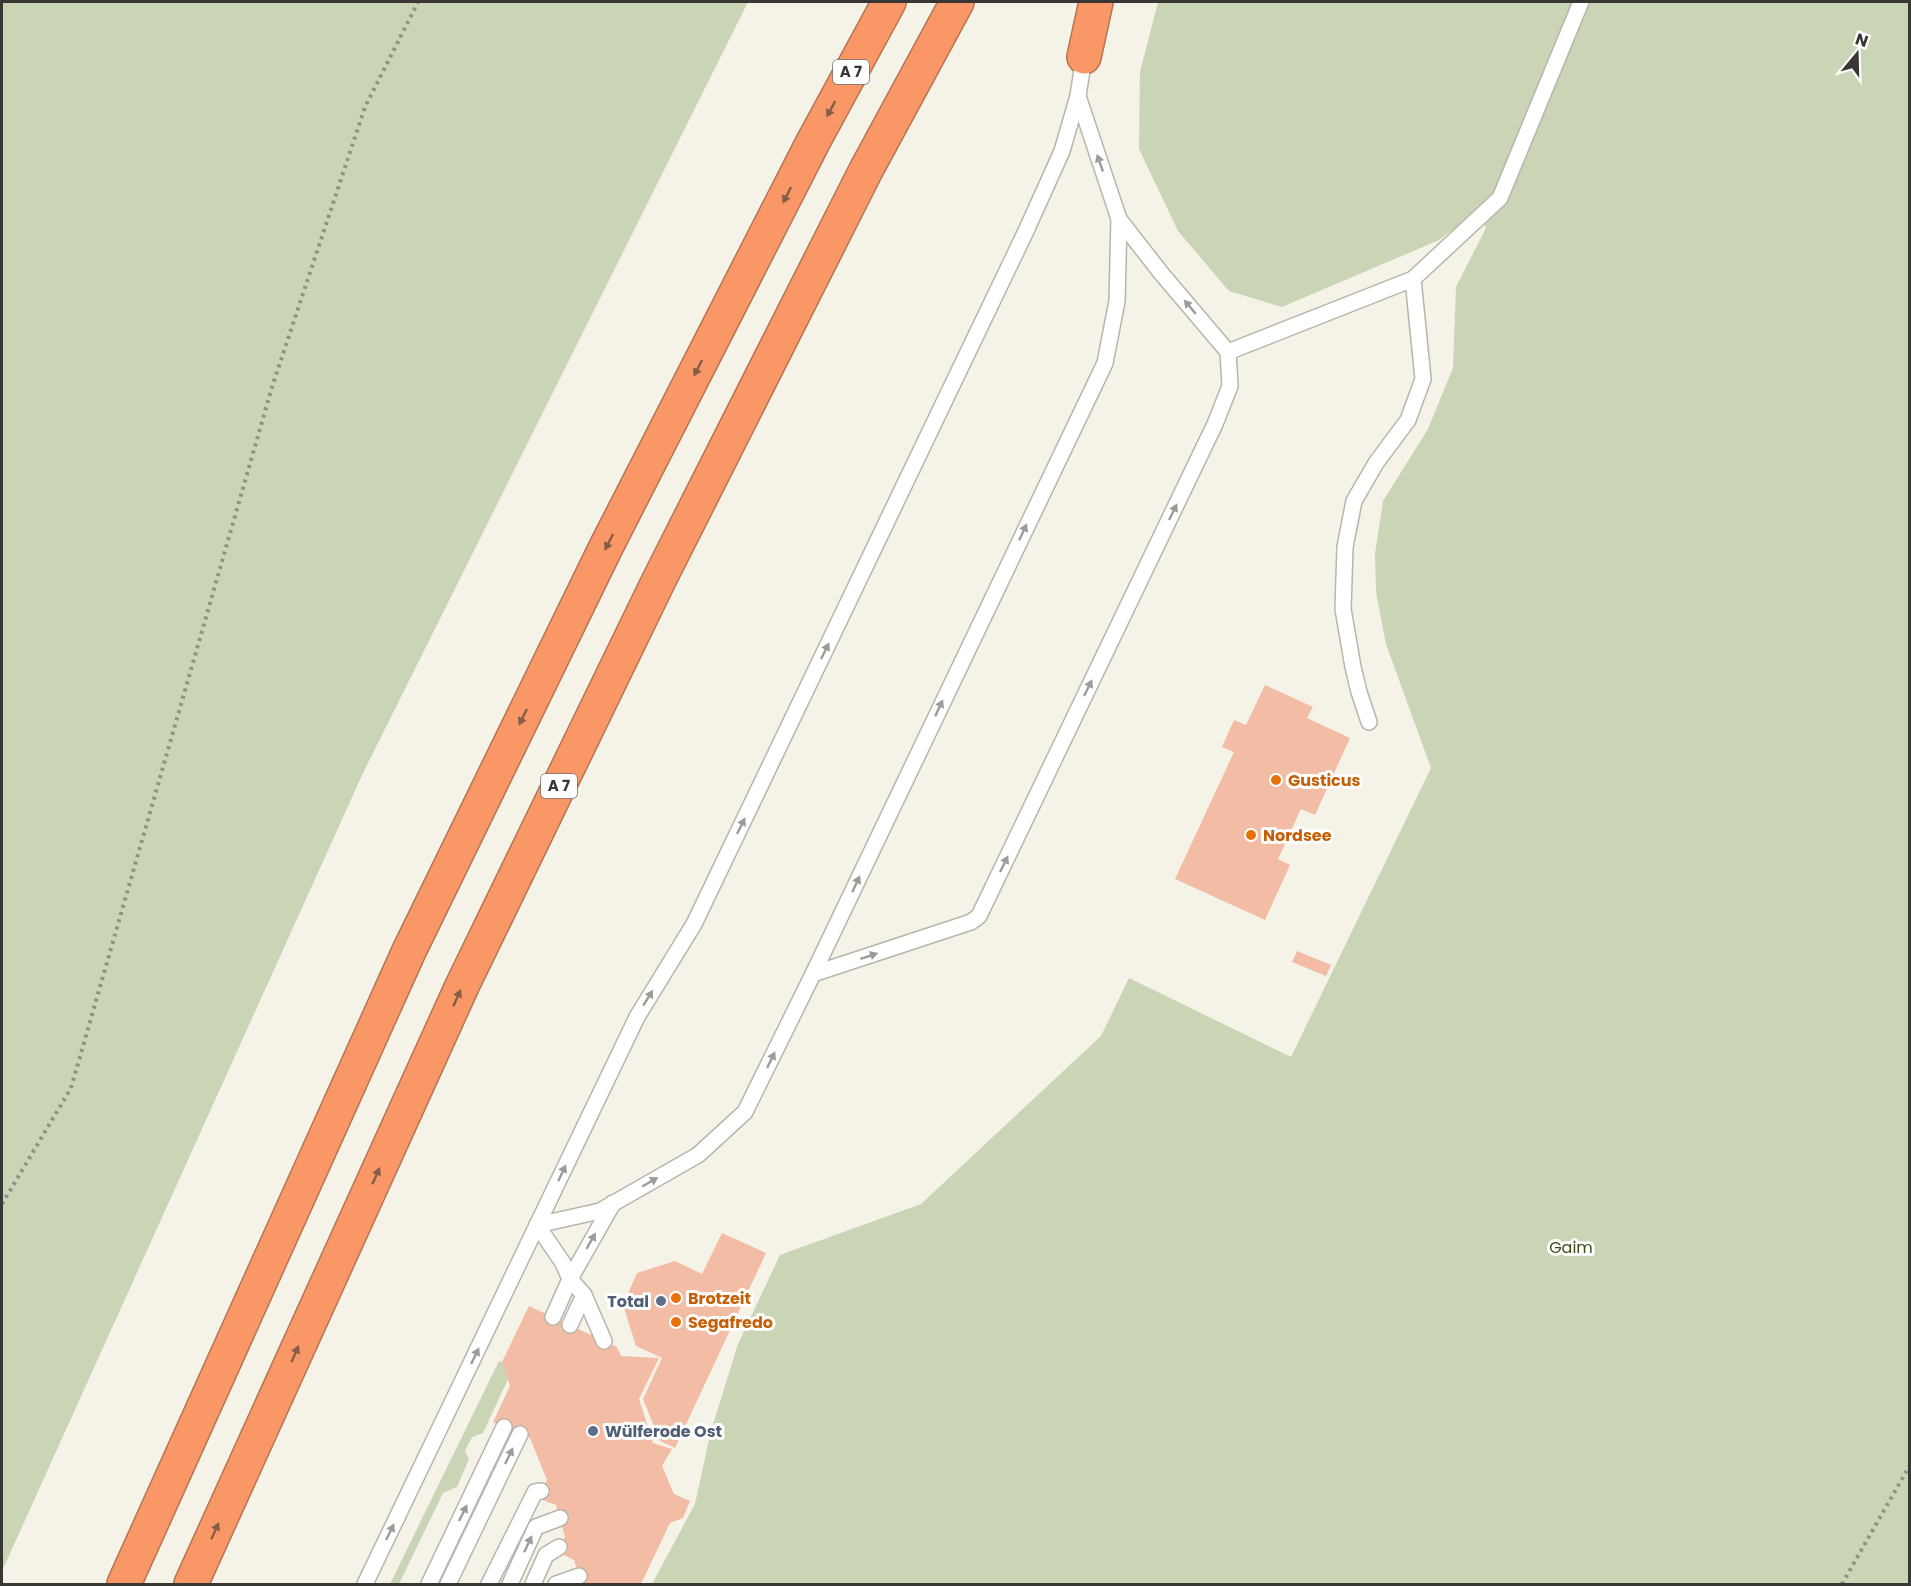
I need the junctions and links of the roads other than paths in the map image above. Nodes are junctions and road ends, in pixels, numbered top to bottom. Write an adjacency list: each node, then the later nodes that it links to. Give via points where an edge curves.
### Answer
1 (889, 2): 25 (highway, A 7, one-way to 25, via 606,547 409,951)
2 (957, 2): 26 (highway, A 7, one-way to 2, via 462,986 659,580 866,170)
3 (1096, 2): 5 (highway)
4 (1581, 2): 8 (lane, via 1500,198)
5 (1084, 57): 6 (lane)
6 (1078, 96): 7 (lane, one-way to 6); 13 (lane, one-way to 6, via 637,1017 694,924 909,476 1062,151)
7 (1119, 219): 9 (lane, one-way to 7); 11 (lane, one-way to 7, via 1105,363 1117,301)
8 (1413, 279): 9 (lane); 10 (lane, via 1424,379 1408,420 1354,501 1345,547 1343,609 1353,667)
9 (1228, 352): 11 (lane, one-way to 9, via 979,916 1215,424 1230,386)
10 (1369, 722)
11 (813, 974): 12 (lane, one-way to 11, via 698,1155 745,1112)
12 (613, 1203): 13 (lane, via 600,1211); 14 (lane, one-way to 12)
13 (537, 1225): 14 (lane); 27 (lane, one-way to 13)
14 (570, 1279): 15 (lane); 16 (lane)
15 (584, 1294): 17 (lane); 18 (lane)
16 (553, 1317)
17 (570, 1325)
18 (604, 1341)
19 (504, 1427): 28 (lane, one-way to 19)
20 (520, 1434): 29 (lane, one-way to 20)
21 (541, 1491): 30 (lane, via 535,1492)
22 (560, 1518): 31 (lane, one-way to 22, via 536,1527)
23 (559, 1546): 32 (lane, via 546,1555)
24 (579, 1576): 33 (lane)
25 (124, 1584)
26 (191, 1584)
27 (365, 1584)
28 (429, 1584)
29 (448, 1584)
30 (489, 1584)
31 (510, 1584)
32 (533, 1584)
33 (556, 1584)

